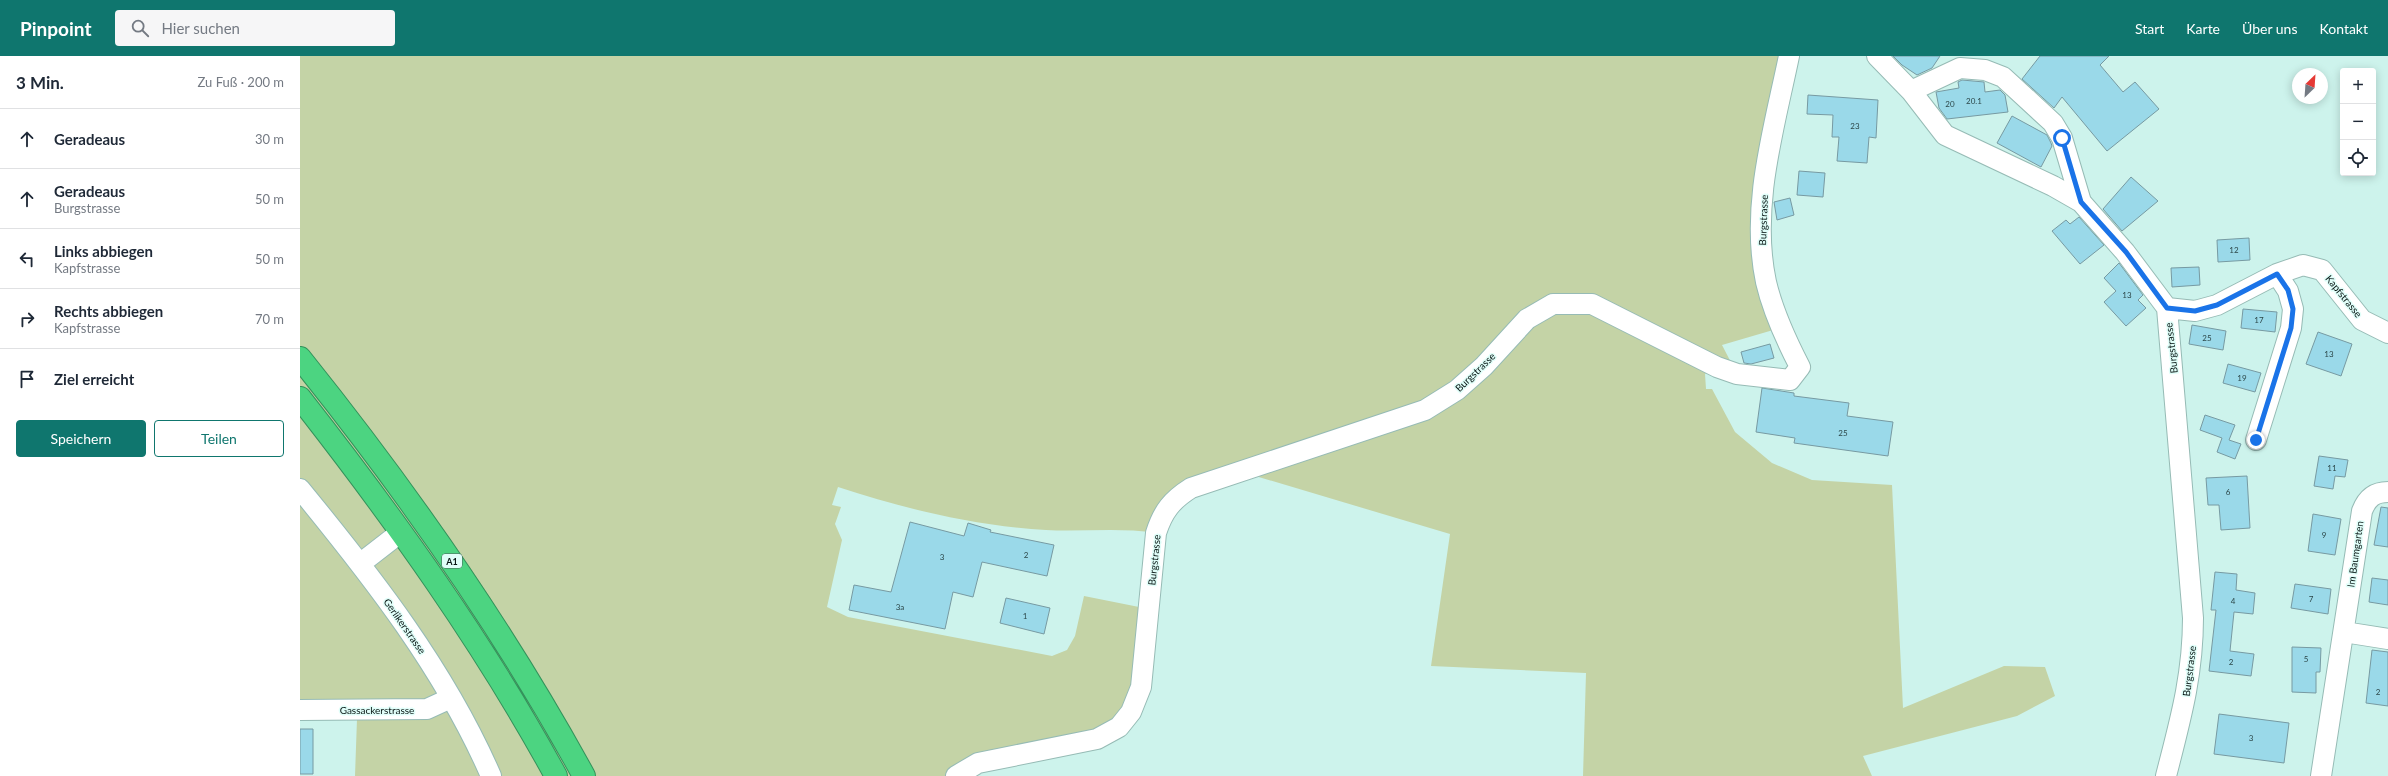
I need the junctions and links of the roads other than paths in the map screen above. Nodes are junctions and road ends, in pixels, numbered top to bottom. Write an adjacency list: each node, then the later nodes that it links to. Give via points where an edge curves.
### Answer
1 (1789, 56): 22 (street, Burgstrasse, via 1766,165 1761,236 1766,282 1780,328 1800,367 1790,380 1737,374 1717,368 1592,304 1553,304 1527,319 1484,366 1457,390 1425,410 1192,488 1174,499 1161,515 1156,533 1142,687 1131,712 1119,727 1097,739 978,763)
2 (1877, 56): 3 (street, Burgstrasse)
3 (1911, 91): 4 (street, Burgstrasse, via 1946,135); 4 (street, via 1960,68 1985,70 2003,77 2053,123 2062,138)
4 (2081, 202): 6 (street, Burgstrasse, via 2126,252)
5 (2277, 274): 6 (street, Kapfstrasse, via 2217,305 2195,311); 7 (street, Kapfstrasse, via 2302,265 2322,270 2362,320); 10 (street, via 2288,290 2291,328)
6 (2167, 308): 23 (street, Burgstrasse, via 2192,591 2193,638 2187,694)
7 (2388, 333)
8 (300, 358): 21 (highway, A1, via 370,448 452,561 522,668)
9 (300, 398): 13 (highway, A1)
10 (2256, 440)
11 (300, 489): 14 (street, Gerlikerstrasse)
12 (2388, 492): 15 (street, Im Baumgarten, via 2374,494 2362,511)
13 (401, 532): 14 (street); 20 (highway, A1, via 483,654)
14 (361, 563): 17 (street, Gerlikerstrasse, via 420,646)
15 (2344, 632): 16 (street); 24 (street, Im Baumgarten)
16 (2388, 638)
17 (451, 698): 18 (street, Gassackerstrasse, via 427,710); 19 (street, Gerlikerstrasse)
18 (300, 710)
19 (491, 776)
20 (556, 776)
21 (584, 776)
22 (956, 776)
23 (2166, 776)
24 (2321, 776)

